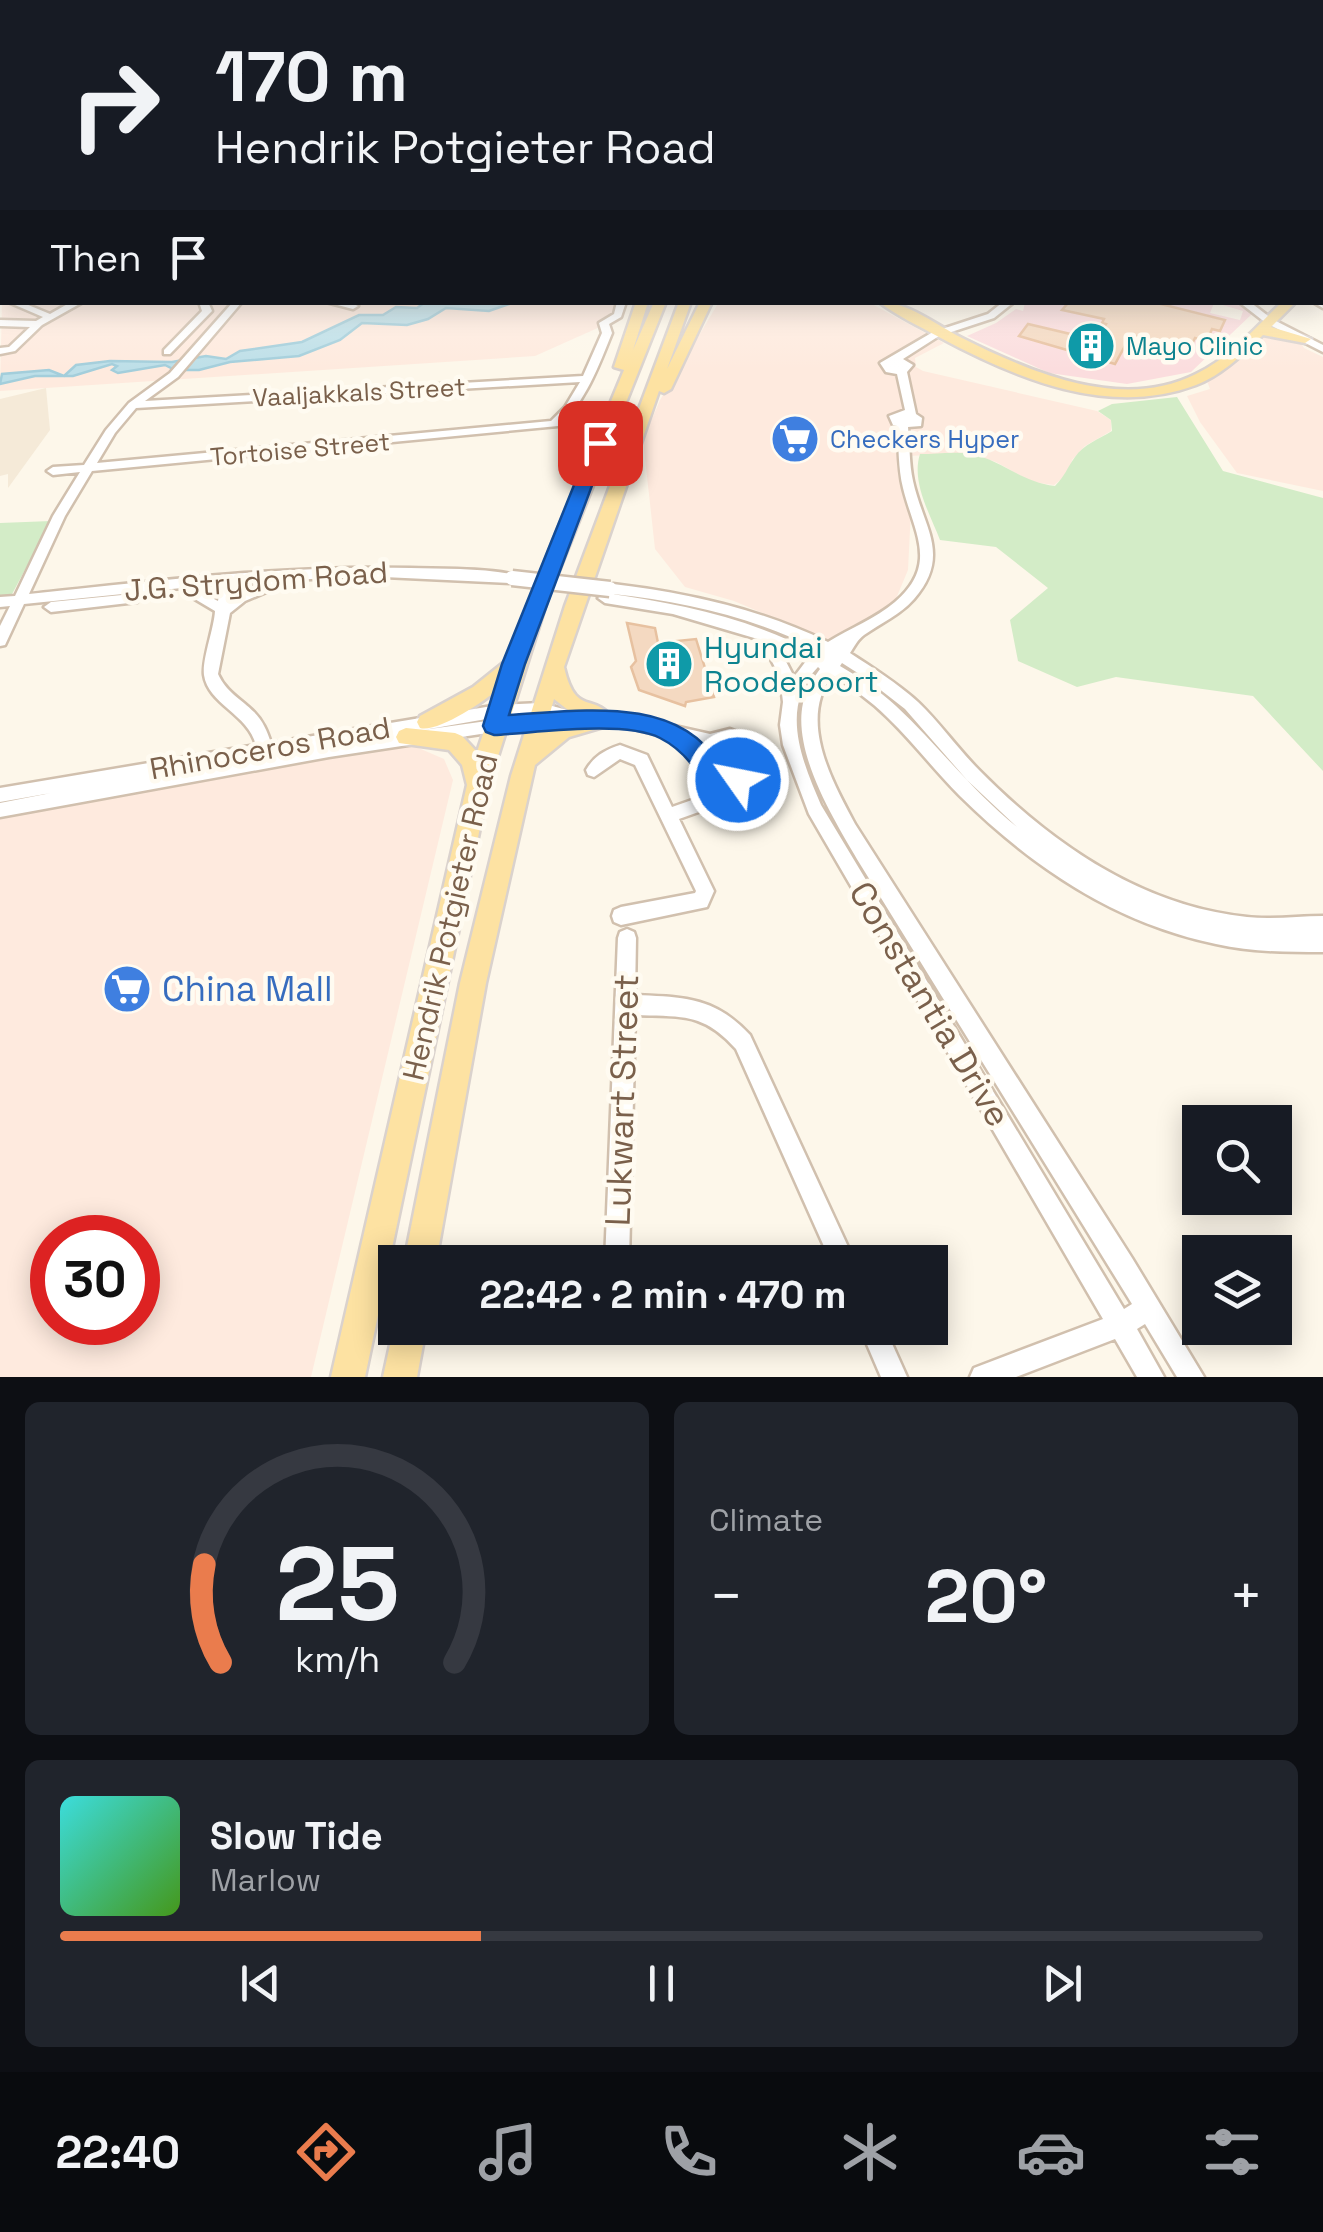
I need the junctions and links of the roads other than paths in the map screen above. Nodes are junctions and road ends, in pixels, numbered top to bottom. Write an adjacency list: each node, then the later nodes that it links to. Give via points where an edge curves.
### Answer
1 (20, 305): 20 (street)
2 (56, 305): 17 (street)
3 (73, 305): 17 (street)
4 (204, 305): 29 (street, via 202,318)
5 (235, 305): 32 (street, via 174,375)
6 (347, 305): 16 (street)
7 (621, 305): 31 (street, via 604,323 607,333)
8 (641, 305): 34 (main road)
9 (659, 305): 34 (main road, Hendrik Potgieter Road)
10 (683, 305): 33 (main road)
11 (705, 305): 33 (main road)
12 (891, 305): 22 (main road)
13 (905, 305): 22 (main road)
14 (1005, 305): 22 (street)
15 (1015, 305): 22 (street, via 990,323)
16 (353, 306)
17 (66, 309): 20 (street)
18 (0, 310): 21 (street, via 12,316)
19 (1261, 314): 22 (main road, via 1202,369 1142,386 1052,376); 24 (main road, via 1276,331); 27 (street); 28 (main road, via 1197,379 1152,390 1047,380)
20 (50, 317): 23 (street)
21 (2, 326): 23 (street)
22 (951, 333): 26 (street); 28 (main road); 30 (street)
23 (19, 339): 25 (street)
24 (1305, 339): 27 (street)
25 (0, 341)
26 (934, 346): 28 (main road); 30 (street)
27 (1323, 346)
28 (975, 349)
29 (167, 352)
30 (898, 366): 48 (street, Constantia Drive, via 909,490 926,543 925,569 908,598)
31 (584, 379): 32 (street, Vaaljakkals Street); 35 (street, Tortoise Street, via 561,420 548,426)
32 (133, 405): 35 (street)
33 (627, 462): 49 (main road)
34 (590, 464): 50 (main road, Hendrik Potgieter Road)
35 (86, 468): 36 (street, Tortoise Street); 39 (street)
36 (53, 471)
37 (231, 575): 38 (street, J.G. Strydom Road); 38 (street); 40 (street, J.G. Strydom Road); 43 (street, J.G. Strydom Road); 44 (street)
38 (269, 580): 41 (street, J.G. Strydom Road, via 511,582); 44 (street)
39 (31, 581): 42 (street); 43 (street)
40 (190, 592): 43 (street, J.G. Strydom Road); 44 (street)
41 (607, 593): 46 (street, via 698,612); 48 (street, via 671,594 724,606)
42 (0, 600): 43 (street, J.G. Strydom Road)
43 (20, 605): 45 (street, J.G. Strydom Road); 47 (street)
44 (222, 611): 59 (street, via 213,682 256,721)
45 (0, 612)
46 (766, 637): 48 (street); 51 (street, via 787,677)
47 (0, 641)
48 (829, 659): 51 (street, Constantia Drive); 57 (street, via 904,726); 57 (street, via 904,698); 73 (street, Constantia Drive, via 808,708 813,753 828,789)
49 (557, 663): 52 (main road, Hendrik Potgieter Road); 54 (main road, via 555,686 563,700)
50 (514, 664): 53 (main road, Hendrik Potgieter Road); 55 (main road, via 480,694)
51 (789, 700): 74 (street, Constantia Drive, via 792,756 815,809)
52 (539, 717): 53 (street, Rhinoceros Road); 54 (street, Rhinoceros Road); 62 (main road, Hendrik Potgieter Road)
53 (496, 718): 55 (street, Rhinoceros Road); 56 (street, Rhinoceros Road); 63 (main road, Hendrik Potgieter Road)
54 (596, 720): 58 (street, Rhinoceros Road, via 668,731); 62 (main road, via 548,738)
55 (427, 722): 59 (street, Rhinoceros Road)
56 (406, 737): 59 (street, Rhinoceros Road); 63 (main road, via 455,742 472,761)
57 (928, 738): 67 (street, via 1037,836 1112,884 1182,912 1242,926); 68 (street, via 1000,825 1093,892 1226,939)
58 (707, 748): 61 (street); 61 (street, via 732,737 752,750 752,771)
59 (266, 755): 64 (street, Rhinoceros Road); 65 (street, Rhinoceros Road)
60 (594, 770): 66 (street, Lukwart Street, via 620,752 637,756)
61 (721, 778): 66 (street, via 716,800)
62 (521, 781): 70 (main road, Hendrik Potgieter Road)
63 (478, 785): 77 (main road, Hendrik Potgieter Road)
64 (0, 795)
65 (0, 810)
66 (670, 815): 69 (street, Lukwart Street, via 705,890 703,898 624,927)
67 (1323, 925)
68 (1323, 943)
69 (625, 1005): 71 (street, Lukwart Street); 72 (street, via 692,1009 731,1026)
70 (423, 1245)
71 (618, 1245)
72 (834, 1245)
73 (1149, 1308): 74 (street); 82 (street, Constantia Drive)
74 (1120, 1326): 80 (street); 81 (street, Constantia Drive)
75 (406, 1345): 78 (main road)
76 (880, 1345): 79 (street)
77 (348, 1377)
78 (400, 1377)
79 (894, 1377)
80 (983, 1377)
81 (1151, 1377)
82 (1191, 1377)

